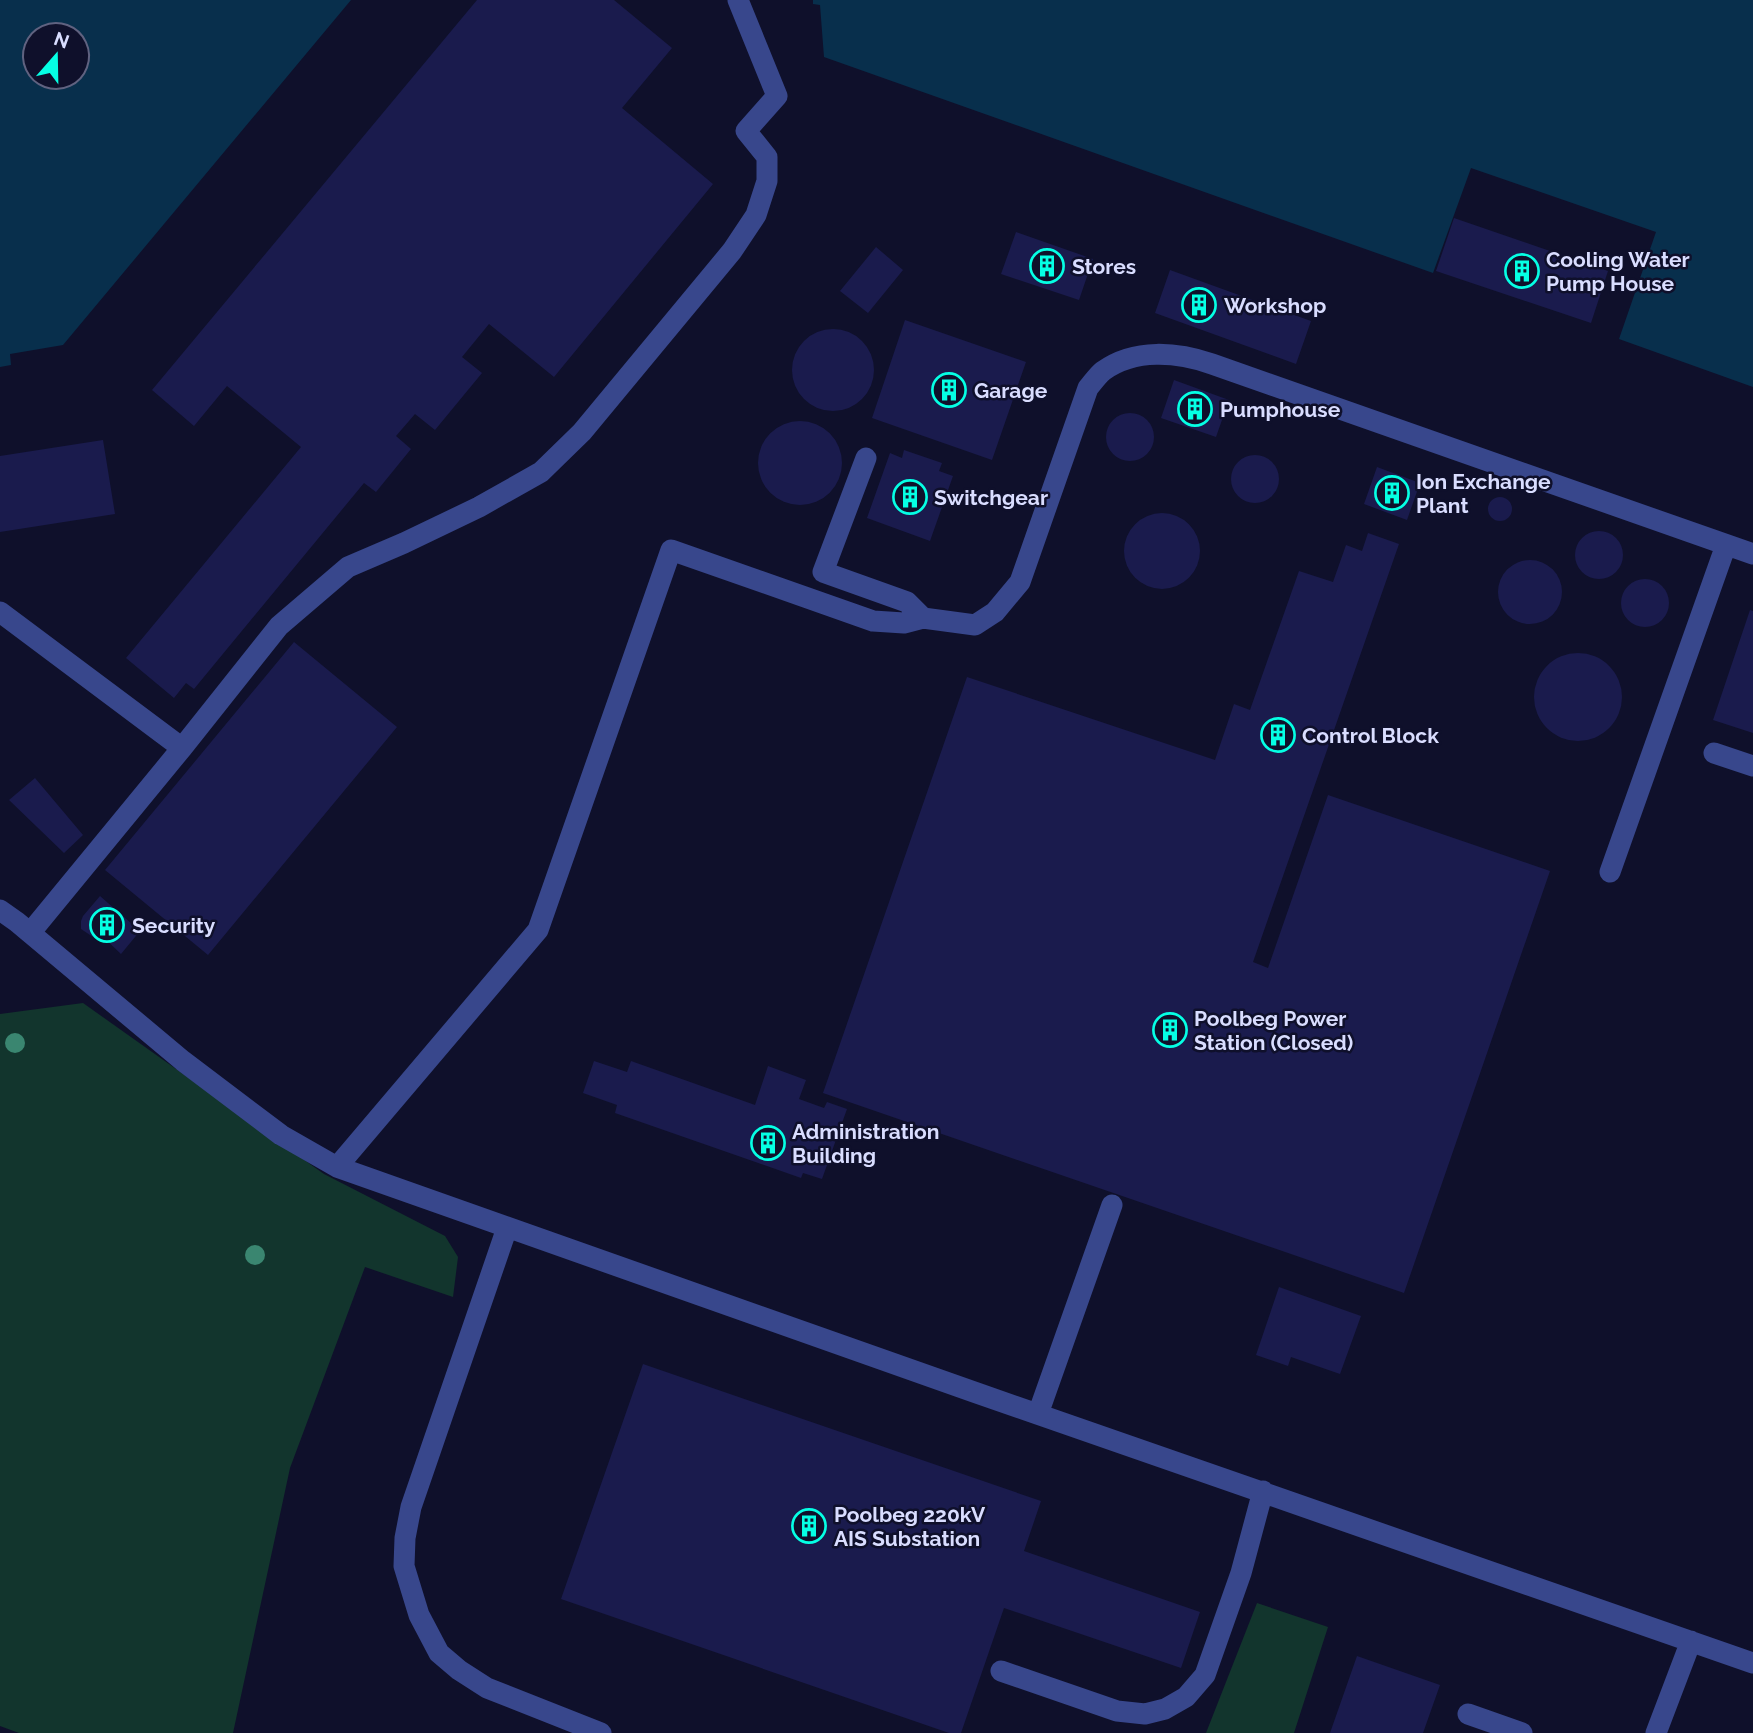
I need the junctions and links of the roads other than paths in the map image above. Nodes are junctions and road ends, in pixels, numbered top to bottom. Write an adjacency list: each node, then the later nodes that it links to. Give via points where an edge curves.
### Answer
1 (738, 0): 7 (lane, via 777,96 746,131 767,157 767,181 756,215 732,251 582,432 541,472 479,507 348,566 279,626)
2 (866, 458): 6 (lane, via 823,572 907,602)
3 (1726, 545): 4 (lane); 6 (lane, via 1190,356 1161,353 1120,361 1088,388 1020,582 1009,597 975,625); 10 (lane)
4 (1753, 554)
5 (0, 612): 7 (lane)
6 (923, 618): 13 (lane, via 904,623 873,621 671,550 538,930)
7 (182, 748): 12 (lane)
8 (1714, 753): 9 (lane)
9 (1753, 766)
10 (1610, 872)
11 (0, 911): 12 (lane)
12 (30, 933): 13 (lane, via 183,1061 281,1135)
13 (337, 1167): 15 (lane)
14 (1112, 1205): 16 (lane)
15 (507, 1228): 16 (lane); 22 (lane, via 411,1507 404,1566 419,1615 439,1653 487,1688)
16 (1038, 1414): 17 (lane)
17 (1263, 1491): 18 (lane); 20 (lane, via 1209,1665 1186,1696 1145,1714 1117,1711)
18 (1690, 1641): 19 (lane); 24 (lane)
19 (1753, 1663)
20 (1001, 1671)
21 (1468, 1714): 23 (lane)
22 (599, 1733)
23 (1522, 1733)
24 (1656, 1733)

